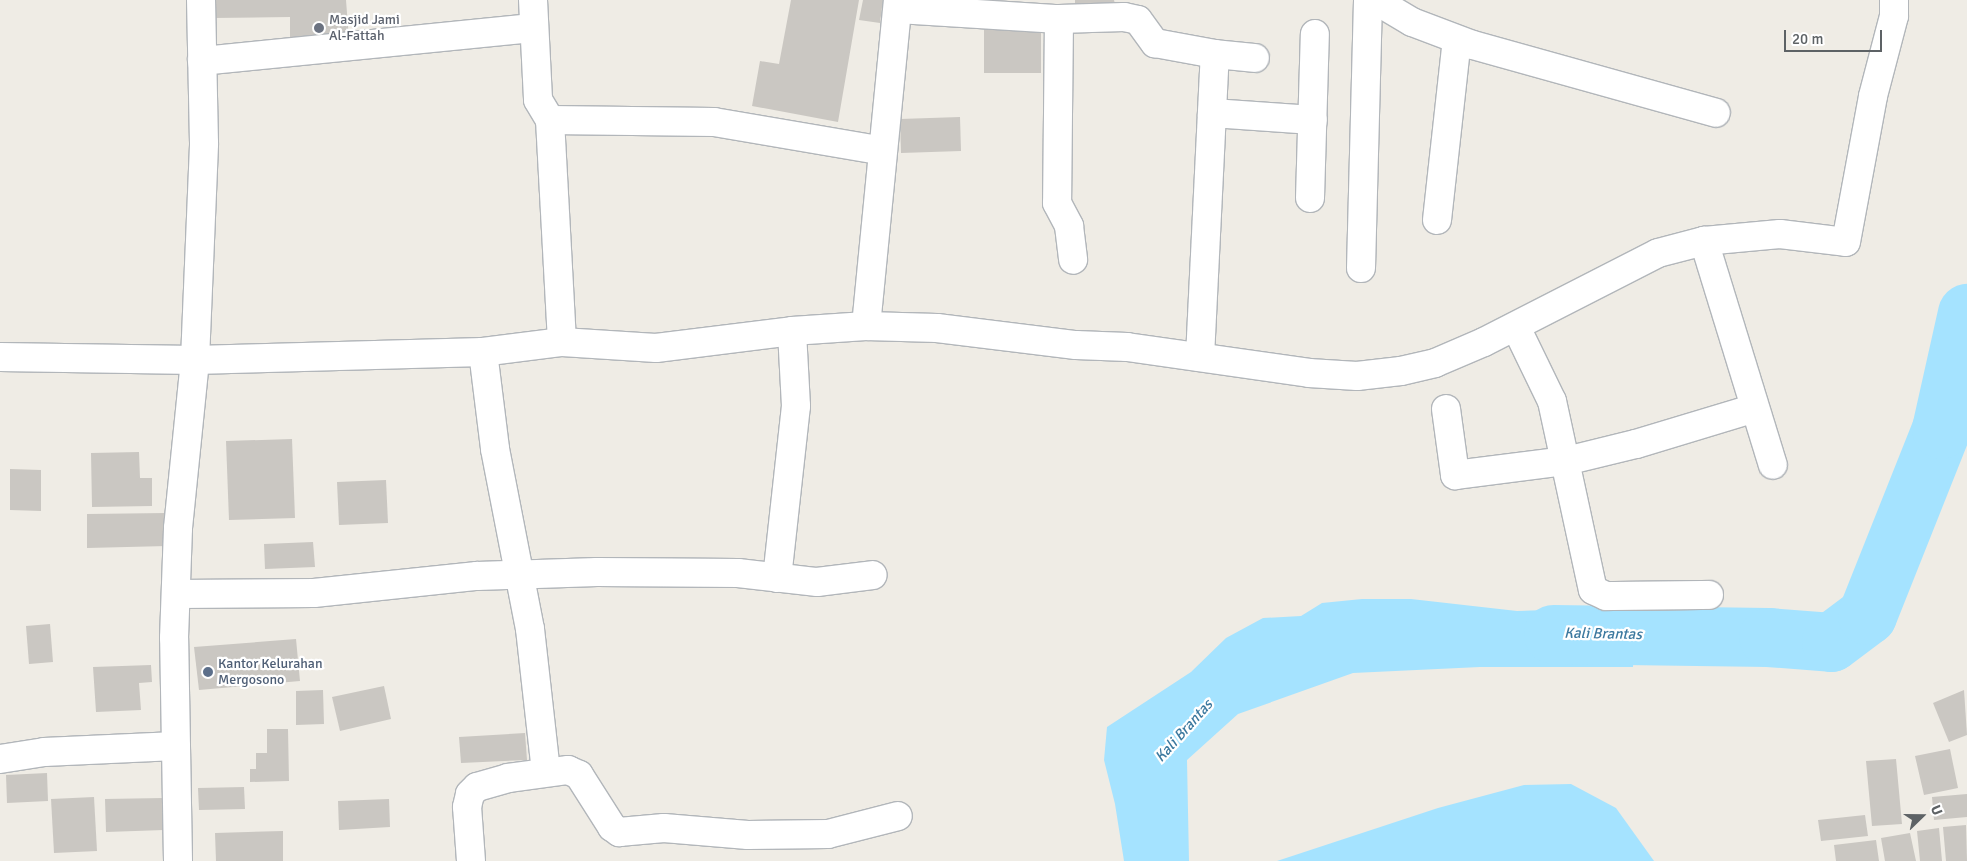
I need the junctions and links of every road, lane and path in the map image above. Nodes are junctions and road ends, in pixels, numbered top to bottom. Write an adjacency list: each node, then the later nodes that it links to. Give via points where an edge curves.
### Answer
1 (201, 0): 13 (street)
2 (532, 0): 8 (street)
3 (1368, 0): 23 (street)
4 (1375, 0): 10 (street, via 1412,22)
5 (1894, 0): 21 (street, via 1894,16 1856,181 1848,240 1780,234)
6 (898, 5): 7 (street); 18 (street)
7 (1059, 19): 11 (street, via 1124,17 1138,20 1155,43); 22 (street, via 1057,203 1069,226)
8 (532, 28): 13 (street); 16 (street, via 538,100)
9 (1315, 34): 17 (street)
10 (1457, 40): 15 (street); 20 (street)
11 (1215, 54): 12 (street); 14 (street)
12 (1255, 58)
13 (202, 61): 31 (street, via 204,143)
14 (1212, 113): 17 (street); 30 (street)
15 (1716, 113)
16 (550, 120): 18 (street, via 714,122); 27 (street)
17 (1312, 120): 19 (street)
18 (883, 151): 24 (street)
19 (1310, 198)
20 (1437, 220)
21 (1704, 241): 25 (street, via 1658,253); 32 (street)
22 (1073, 260)
23 (1361, 268)
24 (866, 326): 26 (street); 30 (street, via 937,328)
25 (1516, 327): 30 (street, via 1435,363 1357,376 1309,373); 34 (street, via 1552,401)
26 (792, 331): 27 (street, via 656,348); 38 (street, via 796,406)
27 (562, 342): 28 (street)
28 (483, 352): 31 (street); 37 (street, via 495,449)
29 (0, 357): 31 (street)
30 (1200, 357)
31 (195, 360): 39 (street, via 178,528)
32 (1755, 408): 34 (street, via 1636,444); 35 (street)
33 (1446, 409): 34 (street, via 1455,475)
34 (1566, 461): 40 (street, via 1593,590 1606,596)
35 (1773, 465)
36 (873, 575): 38 (street, via 817,582)
37 (520, 576): 38 (street, via 638,572 738,573); 39 (street, via 476,576 314,593); 43 (street)
38 (777, 578)
39 (177, 594): 41 (street, via 174,638)
40 (1709, 595)
41 (176, 746): 42 (street, via 44,752); 45 (street)
42 (0, 759)
43 (546, 772): 44 (street, via 575,772 612,827 619,832 664,828 748,836 828,834); 46 (street, via 476,786 467,807)
44 (898, 816)
45 (178, 861)
46 (472, 861)

